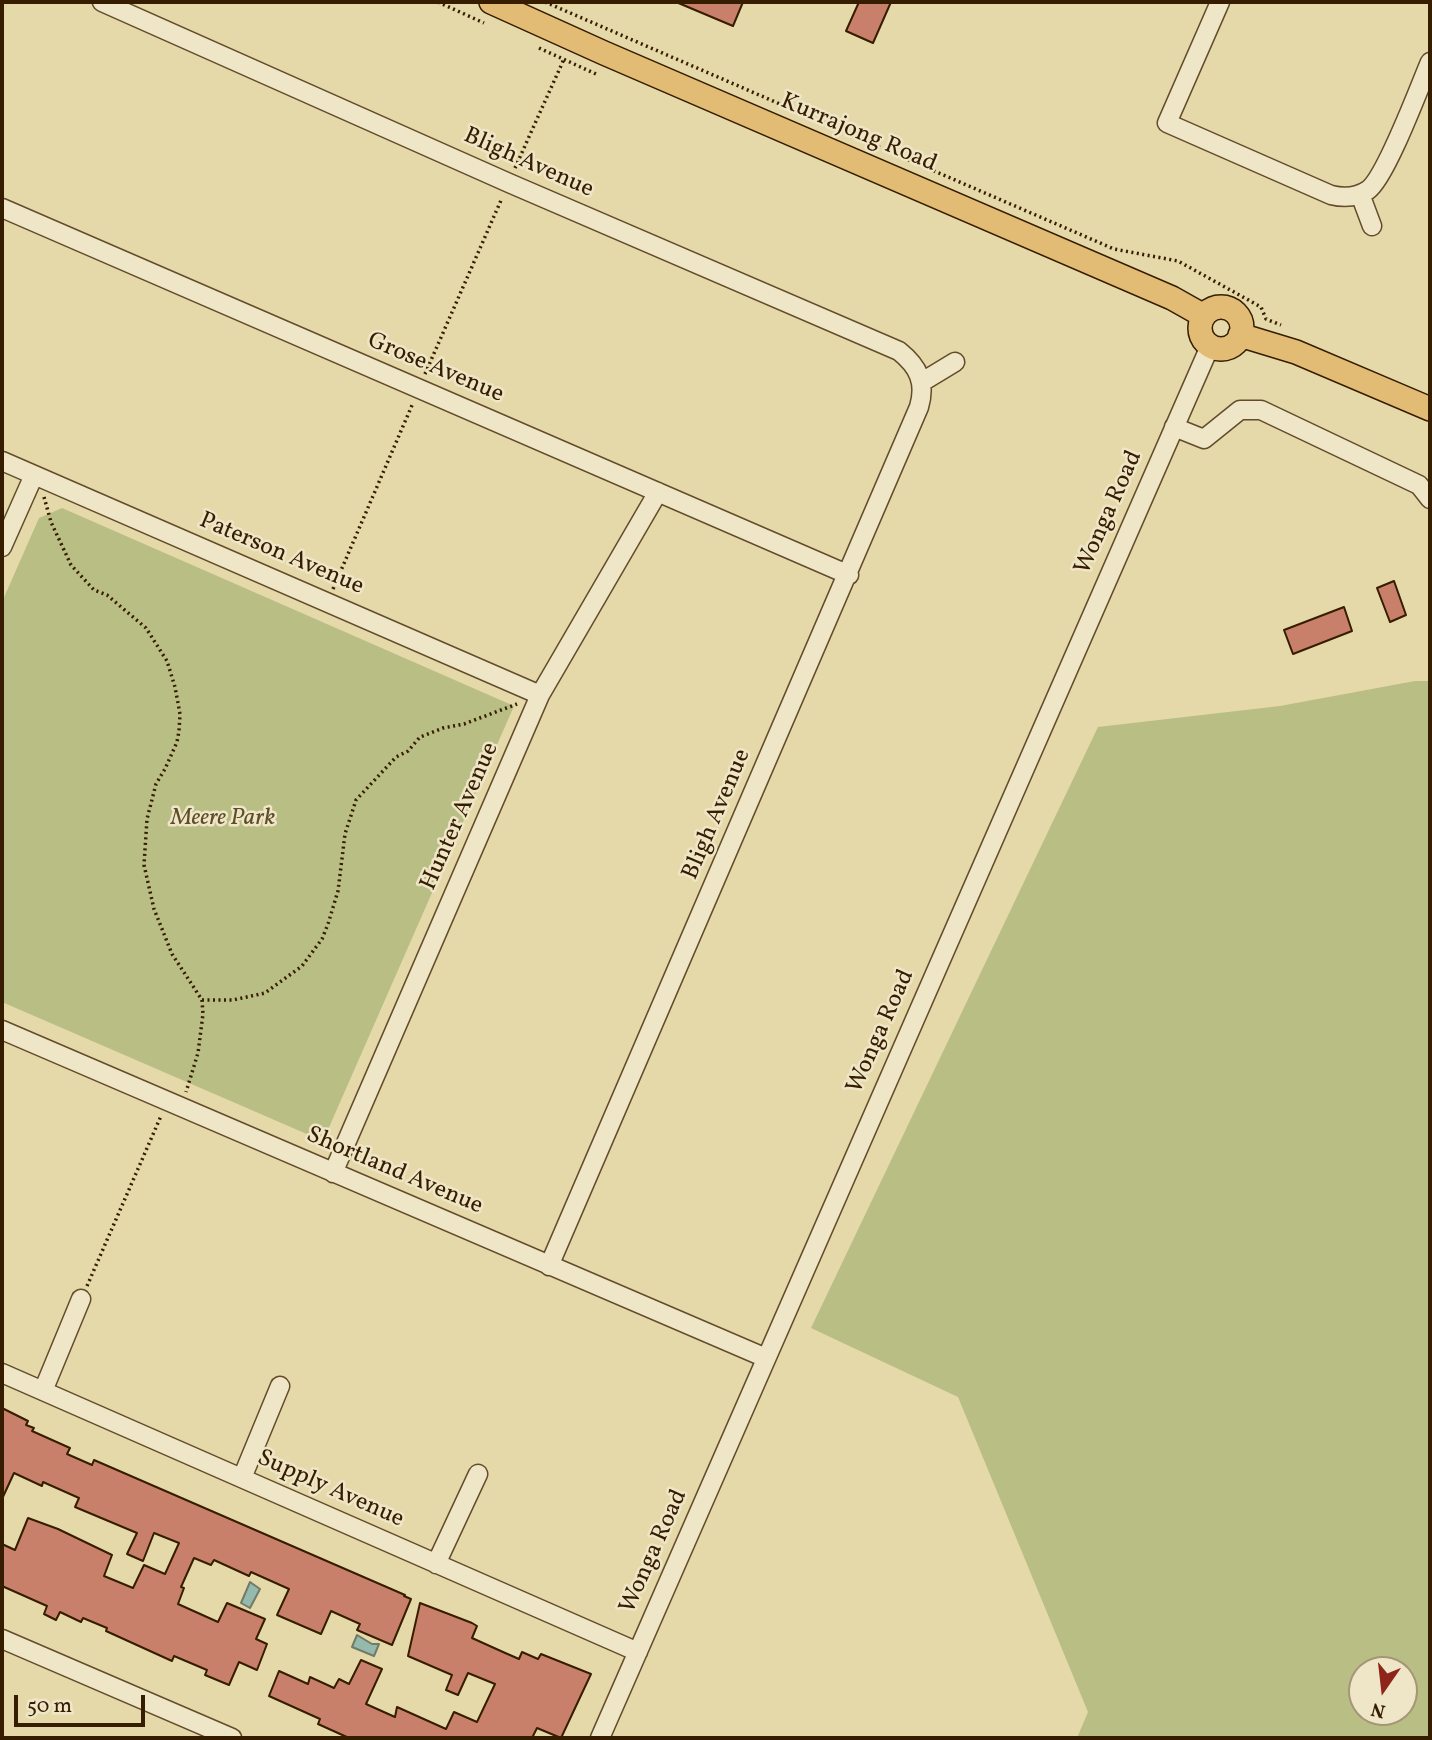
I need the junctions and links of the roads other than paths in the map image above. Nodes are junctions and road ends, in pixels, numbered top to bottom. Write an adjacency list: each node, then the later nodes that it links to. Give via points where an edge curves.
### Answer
1 (102, 2): 12 (street, Bligh Avenue, via 899,351 911,360)
2 (1220, 2): 5 (street, via 1167,122 1331,195)
3 (499, 3): 8 (main road, Kurrajong Road)
4 (1430, 62): 5 (street, via 1381,175)
5 (1360, 194): 7 (street)
6 (2, 208): 17 (street, Grose Avenue)
7 (1372, 226)
8 (1204, 316): 9 (main road, via 1217,308 1229,309 1239,318); 10 (main road, via 1200,330)
9 (1240, 335): 10 (main road, via 1228,348); 13 (main road, via 1296,352)
10 (1210, 346): 14 (street, Wonga Road)
11 (955, 362): 12 (street)
12 (922, 382): 20 (street, Bligh Avenue, via 919,407)
13 (1430, 409)
14 (1174, 426): 18 (street, via 1204,439 1240,410 1261,410 1419,485); 26 (street, Wonga Road)
15 (2, 461): 16 (street, Paterson Avenue)
16 (34, 475): 19 (street); 21 (street, Paterson Avenue)
17 (658, 492): 20 (street, Grose Avenue); 21 (street, Hunter Avenue)
18 (1430, 499)
19 (2, 547)
20 (849, 575): 24 (street, Bligh Avenue)
21 (540, 695): 23 (street, Hunter Avenue)
22 (2, 1030): 23 (street, Shortland Avenue)
23 (333, 1172): 24 (street, Shortland Avenue)
24 (549, 1266): 26 (street, Shortland Avenue)
25 (81, 1299): 29 (street)
26 (766, 1358): 34 (street, Wonga Road)
27 (2, 1373): 29 (street, Supply Avenue)
28 (280, 1386): 31 (street)
29 (43, 1391): 31 (street, Supply Avenue)
30 (478, 1474): 32 (street)
31 (242, 1478): 32 (street, Supply Avenue)
32 (436, 1564): 34 (street, Supply Avenue)
33 (2, 1639): 35 (street)
34 (638, 1653): 36 (street, Wonga Road)
35 (232, 1738)
36 (600, 1738)

